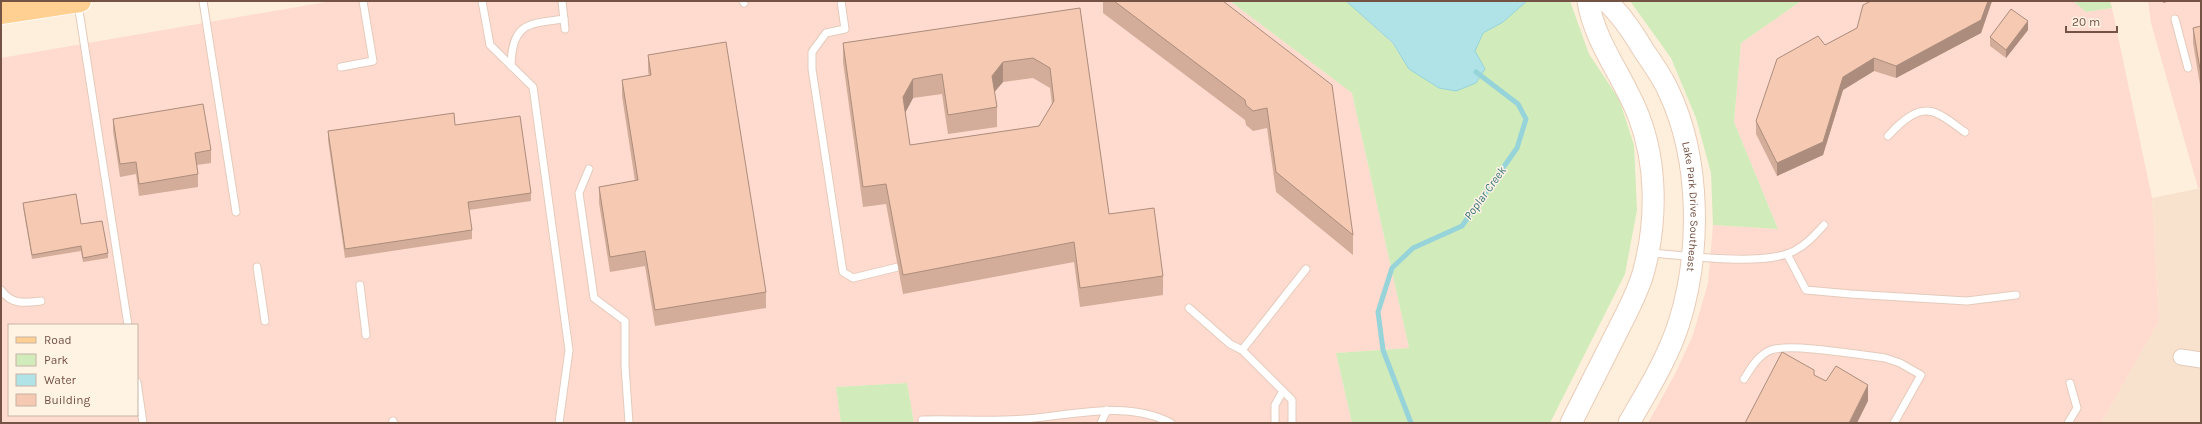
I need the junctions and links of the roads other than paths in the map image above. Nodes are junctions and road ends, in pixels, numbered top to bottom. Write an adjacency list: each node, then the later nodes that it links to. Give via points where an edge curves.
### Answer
1 (79, 1): 9 (main road); 34 (lane)
2 (203, 1): 20 (lane)
3 (363, 1): 15 (lane, via 373,62)
4 (482, 1): 14 (lane, via 490,45)
5 (562, 1): 11 (lane)
6 (841, 1): 26 (lane, via 845,29 826,33 812,52 812,69 843,272 852,278)
7 (1588, 1): 22 (street, via 1590,14 1603,47 1630,96 1648,144 1653,211)
8 (1606, 1): 24 (street, Lake Park Drive Southeast, via 1645,52 1669,92 1686,138 1693,175 1694,219)
9 (27, 5): 10 (main road)
10 (1, 13)
11 (564, 18): 13 (lane); 14 (lane, via 535,23 521,30 512,45)
12 (2175, 19): 16 (lane)
13 (565, 30)
14 (511, 66): 46 (lane, via 533,87 569,350)
15 (341, 67)
16 (2188, 68)
17 (1964, 132): 18 (lane, via 1934,112 1916,113 1900,121)
18 (1888, 136)
19 (589, 169): 47 (lane, via 580,193 594,298 625,321)
20 (236, 212)
21 (1824, 225): 23 (lane, via 1806,244)
22 (1648, 253): 24 (lane); 52 (street, via 1644,271 1627,311)
23 (1787, 254): 24 (lane, via 1767,259); 30 (lane, via 1806,290 1967,301)
24 (1691, 256): 53 (street, Lake Park Drive Southeast, via 1679,324)
25 (257, 267): 33 (lane)
26 (898, 267)
27 (1306, 269): 36 (lane)
28 (360, 285): 35 (lane)
29 (1, 290): 31 (lane, via 7,298 22,304)
30 (2016, 295)
31 (41, 301)
32 (1189, 308): 36 (lane, via 1230,344)
33 (265, 321)
34 (128, 324)
35 (366, 335)
36 (1242, 350): 42 (lane)
37 (2181, 357): 38 (street)
38 (2201, 360)
39 (1744, 379): 54 (lane, via 1754,362 1770,350 1787,347 1885,358 1921,375)
40 (2070, 383): 55 (lane, via 2077,408)
41 (138, 389): 45 (lane)
42 (1283, 391): 50 (lane, via 1275,405); 51 (lane, via 1292,400)
43 (1107, 410): 44 (lane, via 1025,419); 48 (lane); 49 (lane, via 1160,417)
44 (922, 420)
45 (143, 423)
46 (559, 423)
47 (629, 423)
48 (1101, 423)
49 (1171, 423)
50 (1275, 423)
51 (1292, 423)
52 (1571, 423)
53 (1629, 423)
54 (1894, 423)
55 (2068, 423)

